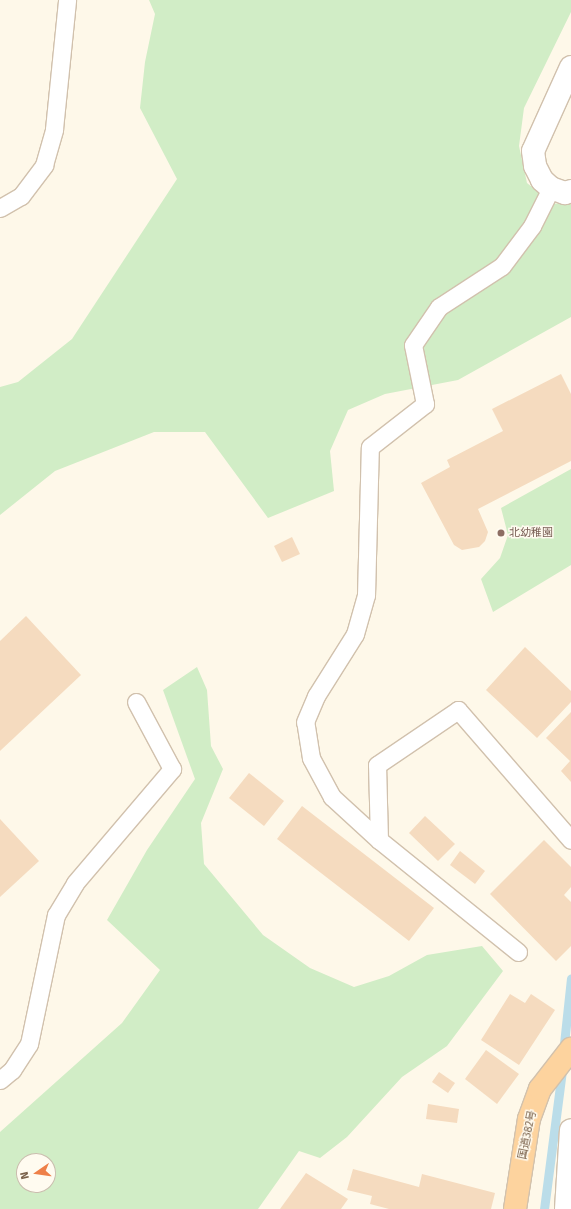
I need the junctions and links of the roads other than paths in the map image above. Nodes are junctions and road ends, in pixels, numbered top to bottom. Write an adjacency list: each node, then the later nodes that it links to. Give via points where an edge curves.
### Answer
1 (68, 0): 4 (lane, via 54,129 44,165 20,196)
2 (571, 67): 3 (street, via 533,151 535,166 542,180)
3 (561, 190): 6 (lane, via 502,266 439,306 413,345 425,404 370,447 366,595 355,634 316,696 305,722 311,758 332,797)
4 (0, 208)
5 (136, 702): 10 (lane, via 172,769 75,883 56,915 29,1044 12,1070)
6 (379, 840): 7 (lane, via 377,765 458,710); 8 (lane)
7 (571, 840)
8 (518, 952)
9 (571, 1049): 12 (highway, 国道382号, via 540,1089 529,1120)
10 (0, 1080)
11 (571, 1130): 13 (street)
12 (515, 1209)
13 (566, 1209)

